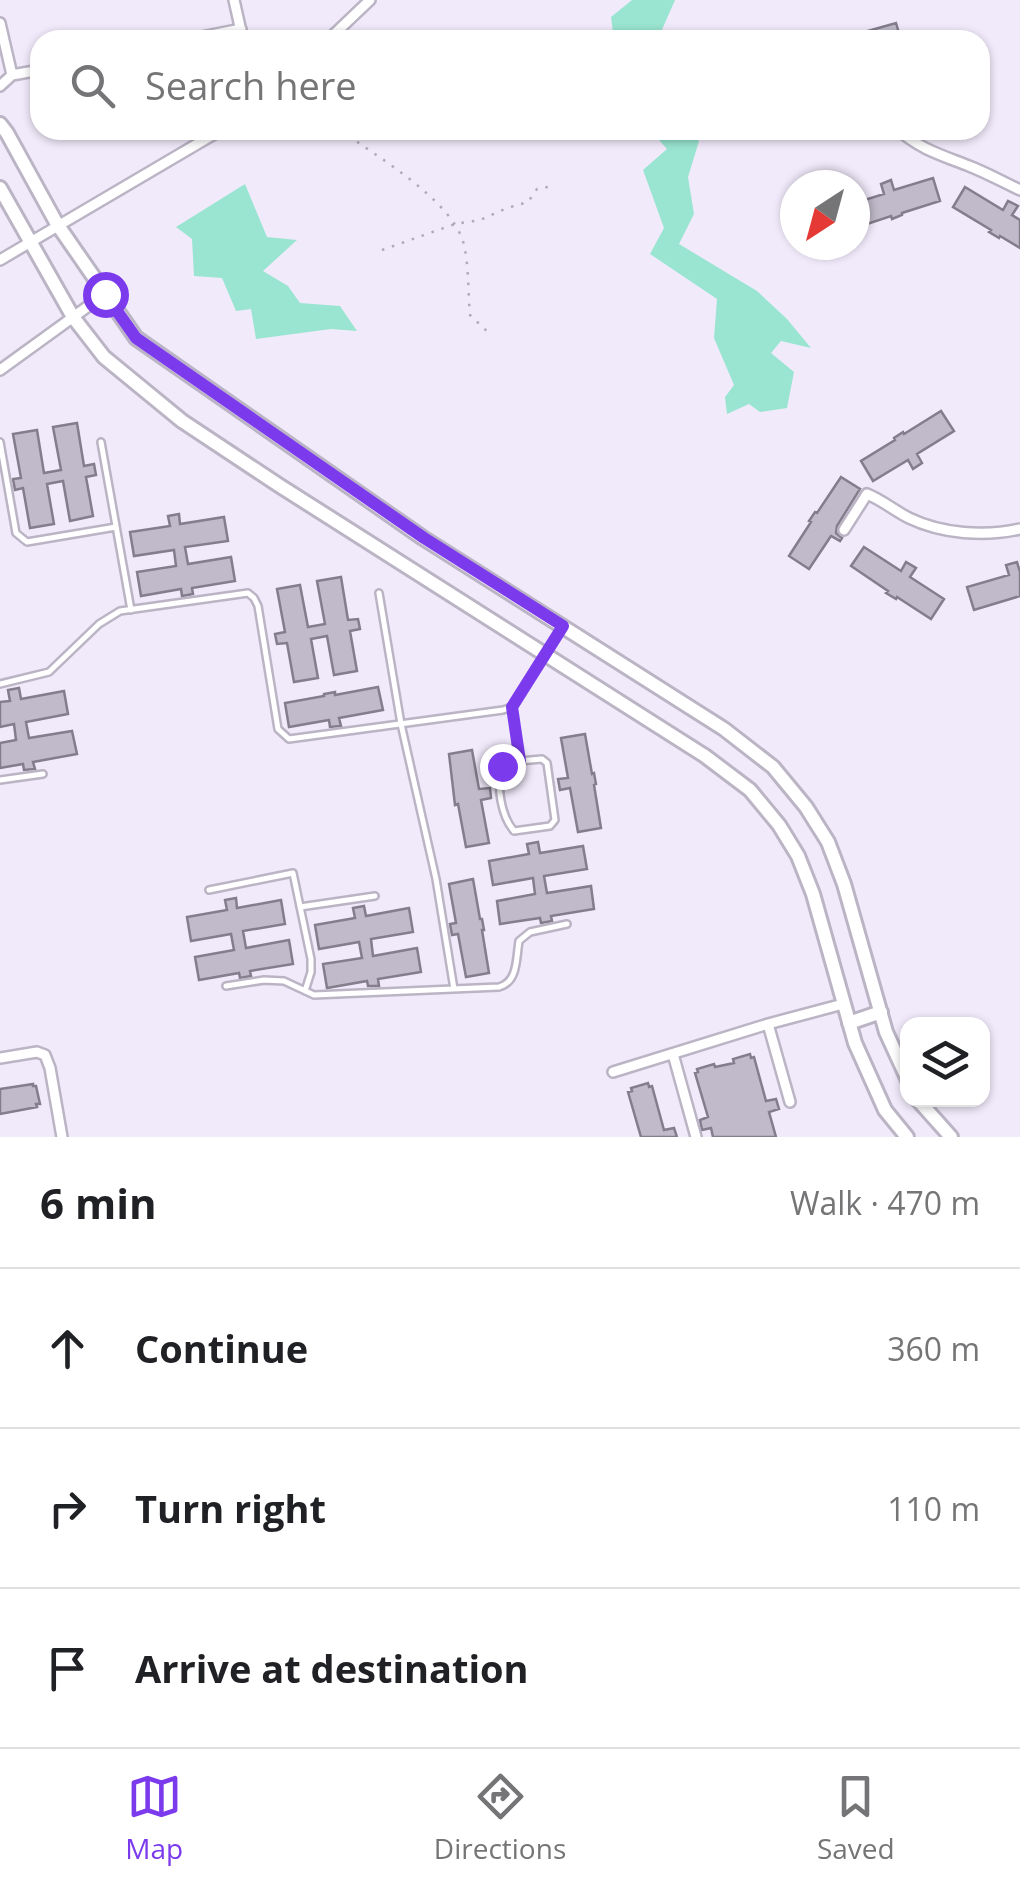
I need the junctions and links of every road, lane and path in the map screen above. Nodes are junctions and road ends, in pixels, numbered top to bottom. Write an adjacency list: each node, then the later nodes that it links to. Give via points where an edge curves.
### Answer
1 (234, 0): 4 (street)
2 (370, 0): 5 (street)
3 (0, 23): 7 (street)
4 (241, 30)
5 (338, 30)
6 (30, 72): 7 (street)
7 (12, 75): 8 (street)
8 (0, 86)
9 (0, 124): 16 (street)
10 (204, 140): 16 (street)
11 (354, 140): 17 (path, via 427,192)
12 (909, 140): 15 (street)
13 (553, 186): 17 (path, via 537,188 528,202)
14 (0, 188): 18 (street)
15 (1020, 190)
16 (57, 224): 18 (street); 21 (street)
17 (455, 224): 19 (path); 23 (path, via 464,244 470,315)
18 (29, 242): 20 (street); 22 (street)
19 (382, 250)
20 (0, 260)
21 (105, 294): 22 (street); 32 (street, via 136,338)
22 (73, 317): 24 (street); 33 (street, via 104,357 182,421)
23 (492, 336)
24 (0, 370)
25 (0, 442): 27 (lane, via 20,538)
26 (101, 442): 27 (lane)
27 (116, 527): 31 (lane)
28 (1020, 529): 29 (street, via 952,532 867,494)
29 (844, 530)
30 (379, 593): 36 (lane)
31 (131, 610): 34 (lane, via 98,624 49,672); 36 (lane, via 248,593 258,606 284,736)
32 (563, 626): 33 (lane); 48 (street, via 724,728 773,766 806,806 844,884)
33 (546, 654): 35 (lane); 47 (street, via 750,790 798,856)
34 (0, 684)
35 (512, 707): 36 (lane); 37 (lane)
36 (400, 724): 45 (lane)
37 (520, 761): 37 (lane, via 502,766 499,777 506,821 514,830 550,826 547,763)
38 (44, 774): 39 (lane)
39 (0, 780)
40 (209, 890): 42 (lane, via 293,874)
41 (374, 896): 42 (lane)
42 (300, 908): 46 (lane, via 311,960)
43 (567, 924): 45 (lane, via 519,941 508,984)
44 (226, 986): 46 (lane, via 284,981)
45 (454, 989): 46 (lane)
46 (305, 991)
47 (843, 1004): 49 (street); 50 (street)
48 (880, 1012): 49 (street); 53 (street)
49 (849, 1023): 59 (street, via 884,1110)
50 (768, 1024): 51 (street); 55 (street)
51 (673, 1054): 54 (street); 58 (street)
52 (0, 1058): 57 (street, via 46,1055)
53 (900, 1063)
54 (614, 1072)
55 (790, 1102)
56 (924, 1107): 60 (street)
57 (62, 1137)
58 (696, 1137)
59 (906, 1137)
60 (951, 1137)

